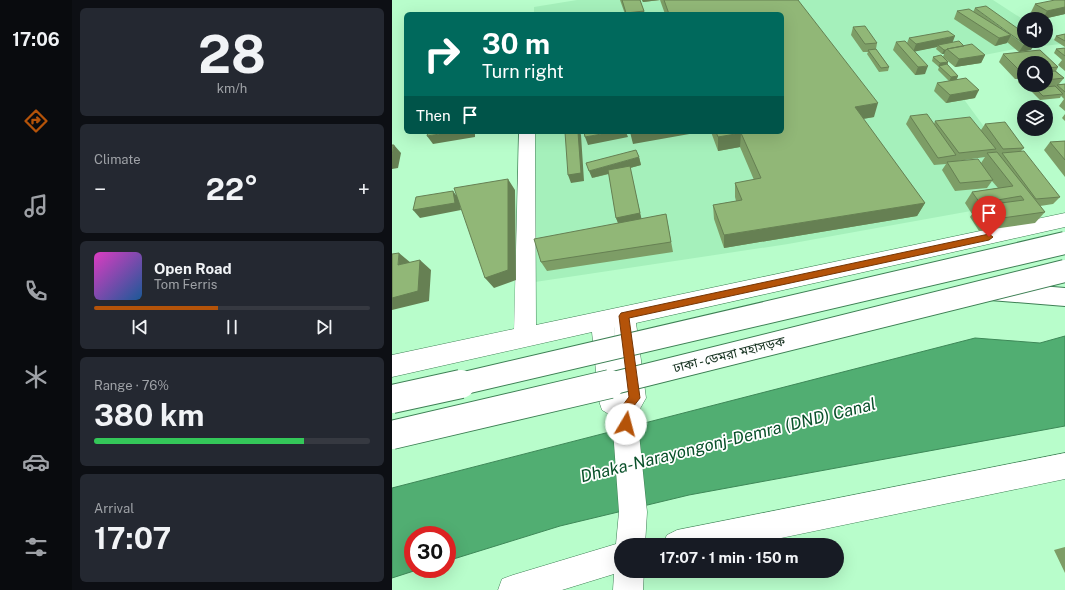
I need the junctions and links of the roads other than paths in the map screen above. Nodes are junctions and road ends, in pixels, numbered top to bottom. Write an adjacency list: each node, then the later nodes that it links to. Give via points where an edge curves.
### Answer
1 (527, 134): 9 (street)
2 (1065, 220): 7 (street)
3 (1065, 243): 11 (main road, bridge)
4 (1065, 271): 5 (main road, ঢাকা - ডেমরা মহাসড়ক, bridge)
5 (982, 291): 6 (main road); 13 (main road, ঢাকা - ডেমরা মহাসড়ক, bridge, via 561,396)
6 (1065, 297)
7 (624, 316): 8 (street); 12 (street, via 634,398)
8 (602, 320): 9 (street); 12 (street, via 611,401)
9 (525, 337): 10 (street)
10 (392, 366)
11 (392, 399)
12 (625, 417): 15 (street, via 633,512)
13 (392, 435)
14 (1065, 466): 16 (street)
15 (631, 538)
16 (711, 538)
17 (614, 559): 19 (street)
18 (628, 578): 20 (street)
19 (513, 590)
20 (628, 590)

